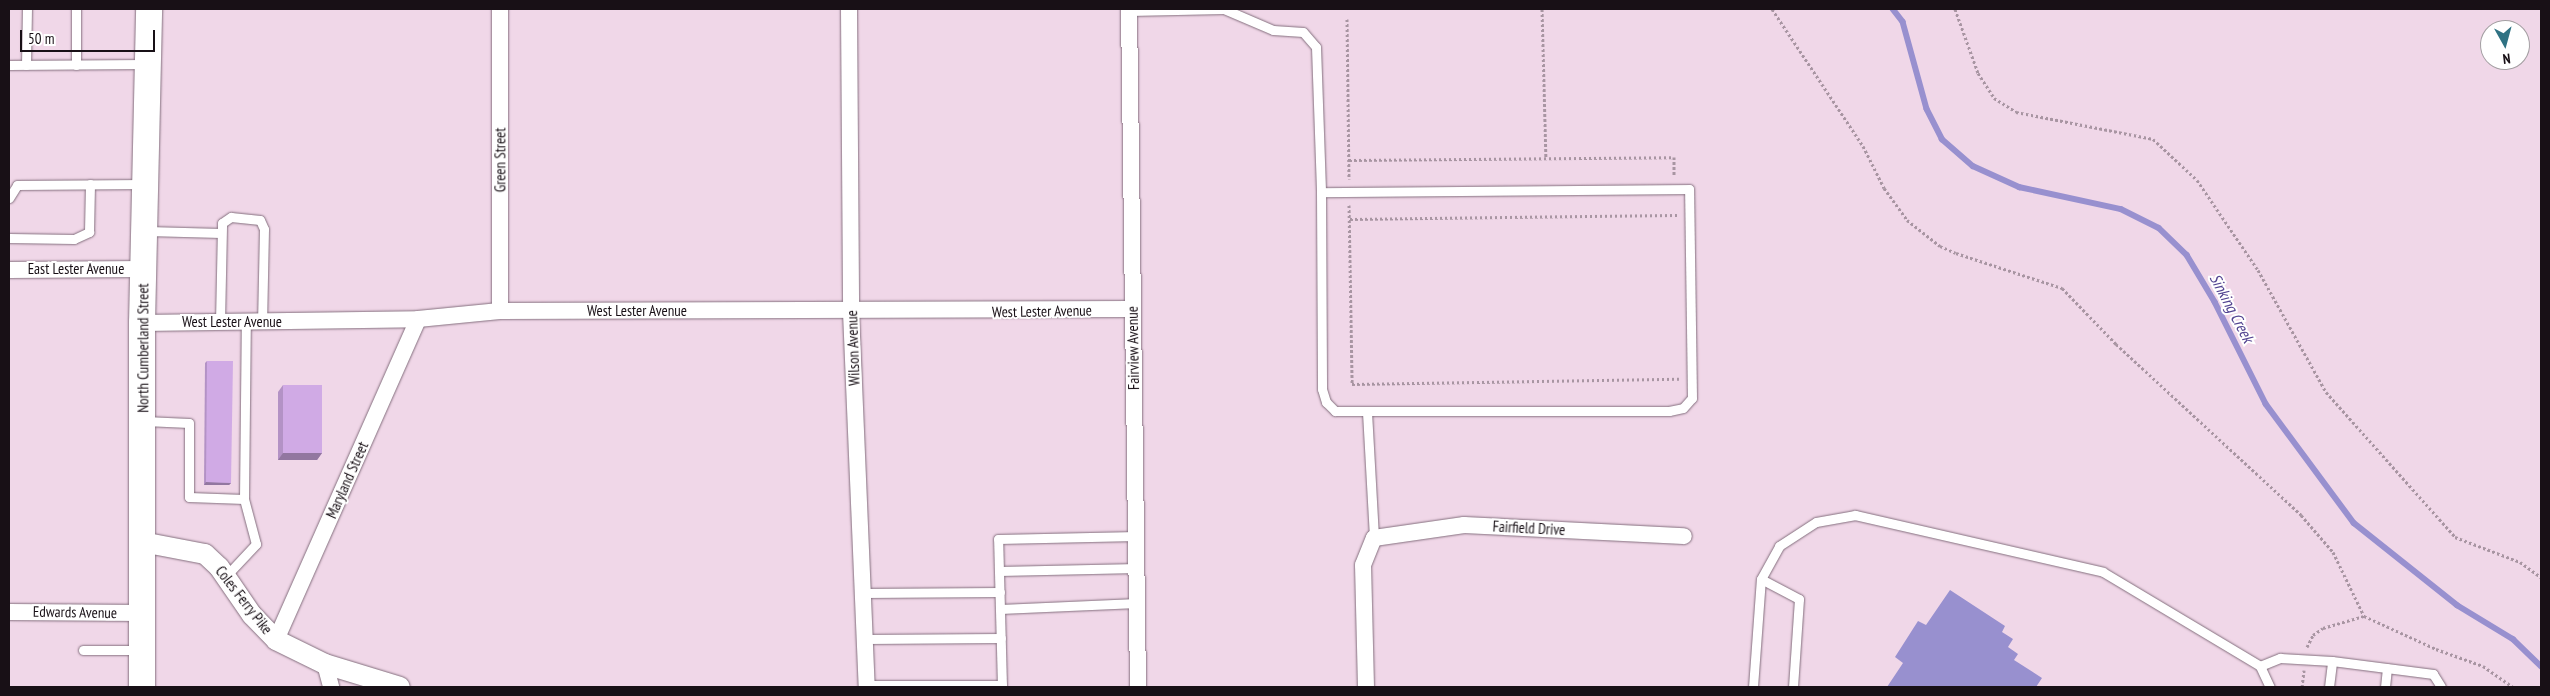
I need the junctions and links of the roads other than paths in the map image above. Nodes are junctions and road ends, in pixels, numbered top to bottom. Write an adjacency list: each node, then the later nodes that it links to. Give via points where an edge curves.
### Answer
1 (27, 9): 8 (lane)
2 (76, 9): 9 (lane)
3 (149, 9): 7 (main road, North Cumberland Street)
4 (500, 9): 21 (street, Green Street)
5 (849, 9): 22 (street, Wilson Avenue)
6 (1129, 10): 13 (lane, via 1224,9 1273,30 1303,32 1316,47); 20 (street, Fairview Avenue)
7 (148, 64): 9 (lane); 12 (main road, North Cumberland Street)
8 (26, 65): 9 (lane); 10 (lane)
9 (76, 65)
10 (9, 66)
11 (90, 184): 12 (lane); 14 (lane, via 17,185); 17 (lane, via 89,232 74,239)
12 (145, 184): 15 (main road, North Cumberland Street)
13 (1321, 192): 27 (lane, via 1322,389 1326,402 1335,411); 27 (lane, via 1689,189 1692,398 1683,408 1669,411)
14 (9, 198)
15 (144, 231): 16 (lane); 18 (main road, North Cumberland Street)
16 (222, 233): 24 (lane); 25 (lane, via 222,223 232,217 260,220 264,228)
17 (9, 238)
18 (143, 269): 19 (street, East Lester Avenue); 26 (main road, North Cumberland Street)
19 (9, 270)
20 (1132, 309): 22 (street, West Lester Avenue); 30 (street, Fairview Avenue)
21 (500, 311): 22 (street, West Lester Avenue); 23 (street, West Lester Avenue)
22 (851, 312): 39 (street, Wilson Avenue)
23 (418, 319): 25 (street, West Lester Avenue); 46 (street, Maryland Street)
24 (220, 322): 25 (street, West Lester Avenue); 26 (street, West Lester Avenue)
25 (254, 322): 29 (lane)
26 (142, 323): 28 (main road, North Cumberland Street)
27 (1367, 412): 32 (lane)
28 (142, 421): 29 (lane, via 189,423 189,497); 33 (main road, North Cumberland Street)
29 (244, 499): 36 (lane, via 256,544)
30 (1137, 536): 34 (street, Fairview Avenue); 35 (lane, via 998,539)
31 (1684, 536): 32 (street, Fairfield Drive, via 1464,525)
32 (1374, 538): 59 (street, via 1363,565)
33 (142, 542): 36 (street, Coles Ferry Pike, via 205,554); 43 (main road, North Cumberland Street)
34 (1138, 568): 35 (lane); 40 (street, Fairview Avenue)
35 (999, 571): 38 (lane)
36 (226, 576): 46 (street, Coles Ferry Pike, via 252,615)
37 (1761, 579): 51 (lane, via 1779,546 1816,522 1855,515 2104,572); 60 (lane); 61 (lane, via 1799,599)
38 (1000, 592): 39 (lane); 41 (lane)
39 (863, 593): 45 (street, Wilson Avenue)
40 (1137, 603): 41 (lane); 58 (street, Fairview Avenue)
41 (1000, 609): 44 (lane)
42 (9, 612): 43 (street, Edwards Avenue)
43 (142, 613): 48 (main road, North Cumberland Street)
44 (1001, 638): 45 (lane); 54 (lane)
45 (865, 639): 53 (street, Wilson Avenue)
46 (276, 640): 50 (street, Coles Ferry Pike)
47 (83, 650): 48 (lane)
48 (142, 650): 55 (main road, North Cumberland Street)
49 (2332, 661): 51 (lane, via 2280,658); 52 (lane); 63 (lane)
50 (325, 664): 56 (street); 57 (street, Coles Ferry Pike)
51 (2260, 666): 62 (lane)
52 (2387, 668): 64 (lane); 65 (lane, via 2433,674)
53 (867, 686): 54 (lane)
54 (1002, 686)
55 (142, 687)
56 (331, 687)
57 (400, 687)
58 (1138, 687)
59 (1366, 687)
60 (1753, 687)
61 (1793, 687)
62 (2270, 687)
63 (2329, 687)
64 (2385, 687)
65 (2441, 687)

